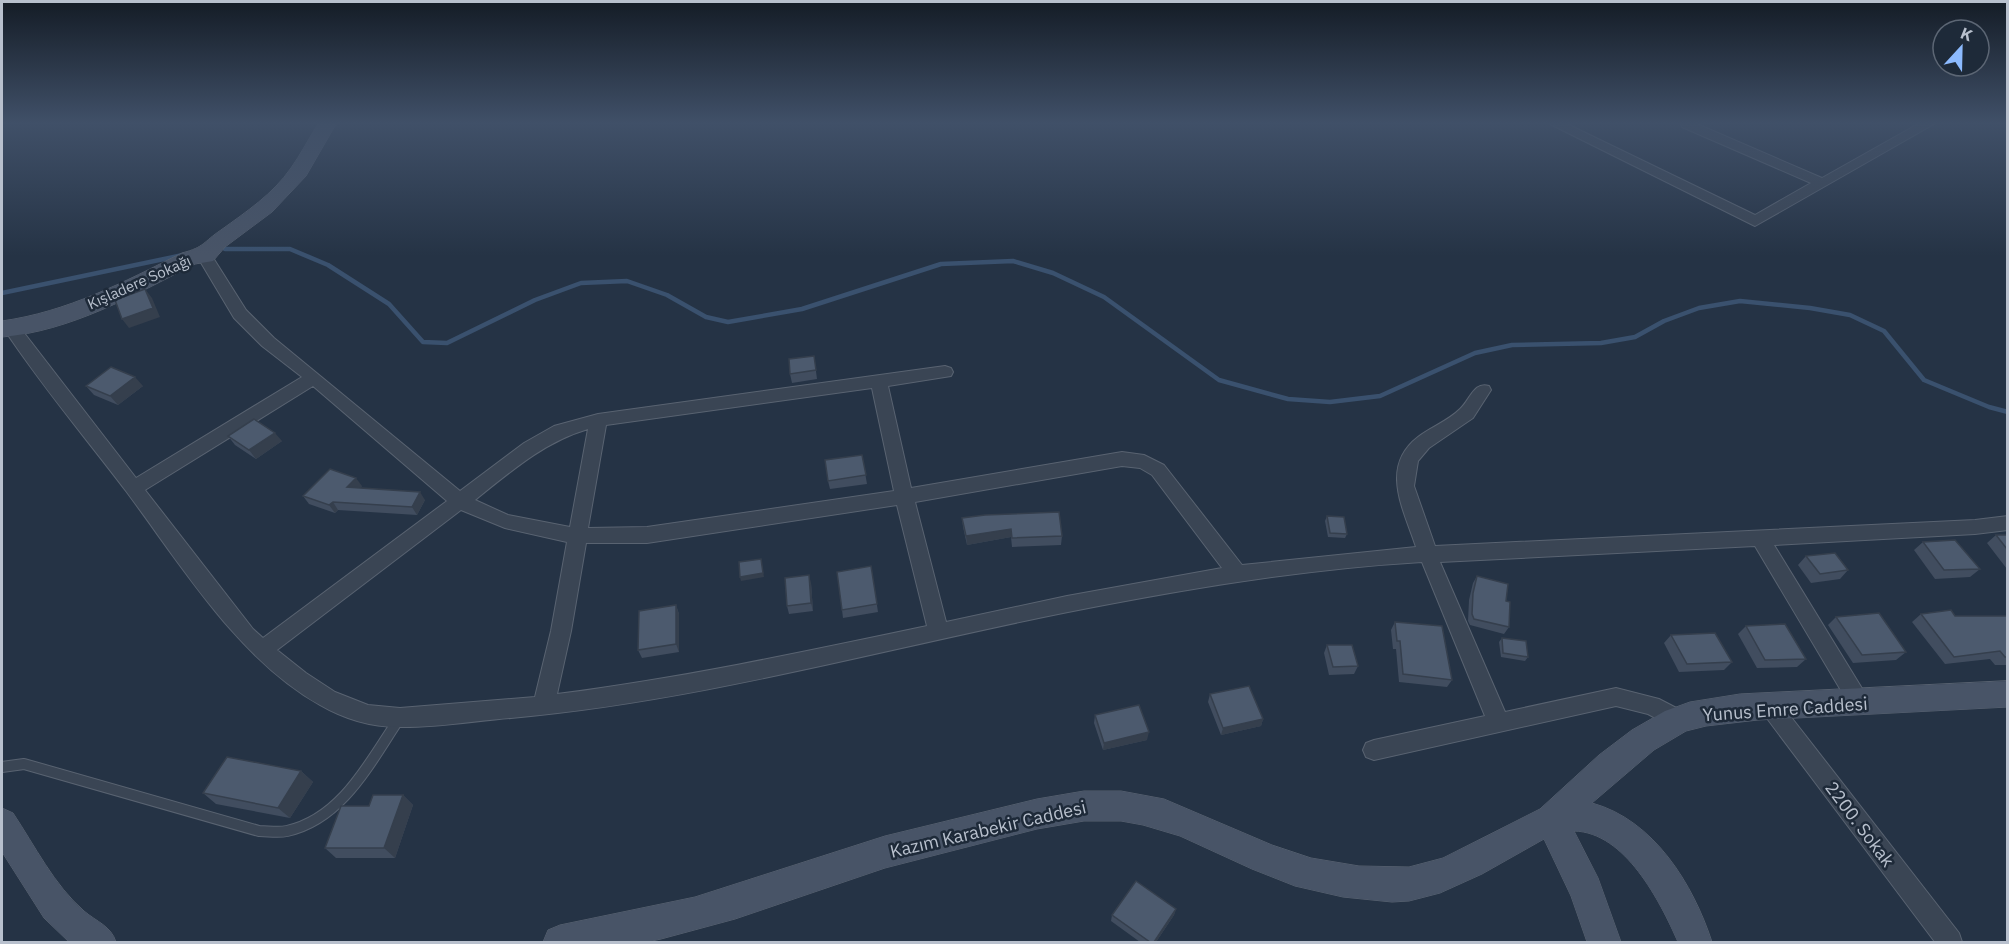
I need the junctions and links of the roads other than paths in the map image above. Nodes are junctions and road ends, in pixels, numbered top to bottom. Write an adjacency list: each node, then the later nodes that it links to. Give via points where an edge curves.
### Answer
1 (302, 168): 6 (street, Kışladere Sokağı, via 265,208)
2 (1647, 168): 5 (street, via 1755,221)
3 (1788, 168): 5 (street)
4 (1849, 168): 5 (street)
5 (1822, 183)
6 (205, 256): 7 (street, Kışladere Sokağı, via 190,258 66,315); 9 (street, via 240,314)
7 (7, 329): 13 (street)
8 (945, 372): 10 (street)
9 (314, 378): 13 (street); 15 (street)
10 (879, 381): 12 (street); 14 (street)
11 (1483, 390): 19 (street, via 1466,415 1414,450 1407,462 1405,486)
12 (598, 420): 15 (street, via 544,439); 17 (street)
13 (135, 487): 22 (street, via 233,620)
14 (904, 496): 17 (street, via 647,535); 20 (street, via 1122,459 1144,462 1164,477); 21 (street)
15 (461, 501): 17 (street, via 528,528); 22 (street)
16 (2007, 523): 18 (street)
17 (577, 534): 25 (street)
18 (1760, 538): 19 (street); 24 (street)
19 (1428, 555): 20 (street); 29 (street)
20 (1237, 573): 21 (street)
21 (939, 632): 25 (street, via 654,690)
22 (262, 650): 27 (street, via 342,705 368,714)
23 (2004, 699): 24 (street, Yunus Emre Caddesi)
24 (1859, 702): 26 (street, Yunus Emre Caddesi)
25 (544, 705): 27 (street)
26 (1770, 706): 28 (street, Yunus Emre Caddesi, via 1708,712); 38 (street, 2200. Sokak)
27 (400, 718): 31 (lane, via 340,804 314,823 285,833 259,831 24,764)
28 (1678, 720): 29 (street, via 1652,706 1616,697); 32 (street, Yunus Emre Caddesi, via 1610,766)
29 (1500, 723): 30 (street)
30 (1374, 750)
31 (2, 767)
32 (1551, 820): 35 (street, Kazım Karabekir Caddesi, via 1459,869 1398,885 1335,881 1301,872 1171,817 1136,808 1099,805 1056,810 902,847 696,914); 36 (street, via 1586,890); 37 (street, Kazım Karabekir Caddesi, via 1583,816 1628,836 1662,878)
33 (2, 825): 34 (street, via 50,898 68,919)
34 (99, 942)
35 (560, 942)
36 (1604, 942)
37 (1695, 942)
38 (1950, 942)

